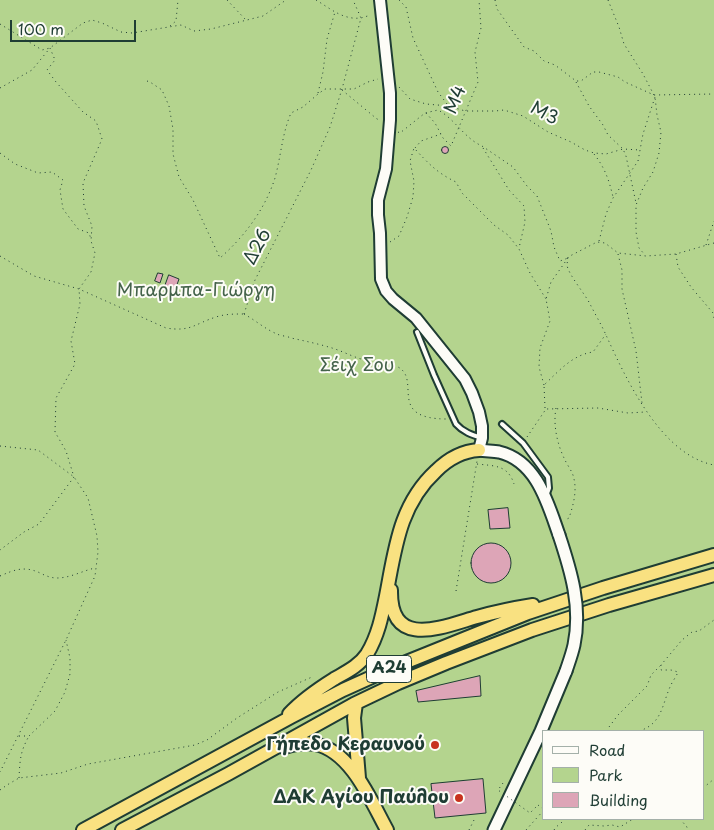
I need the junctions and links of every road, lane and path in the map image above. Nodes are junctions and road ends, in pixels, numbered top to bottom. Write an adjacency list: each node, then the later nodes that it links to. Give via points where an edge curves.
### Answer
1 (178, 0): 16 (path, via 176,21)
2 (227, 0): 14 (path)
3 (286, 0): 14 (path, via 263,16)
4 (316, 0): 11 (path)
5 (353, 0): 13 (path)
6 (380, 0): 12 (street)
7 (399, 0): 26 (path, via 406,7 413,38 438,92)
8 (479, 0): 27 (path, M4, via 481,28 475,52 478,82)
9 (495, 0): 20 (path, via 497,9 524,47)
10 (608, 0): 25 (path, via 624,44)
11 (335, 12): 13 (path, via 352,19); 23 (path)
12 (381, 12): 13 (path); 18 (street)
13 (361, 18): 22 (path, Δ26)
14 (245, 20): 16 (path, via 194,31 181,26)
15 (0, 24): 17 (path, via 42,50)
16 (168, 27): 17 (path, via 121,32 92,20)
17 (50, 48): 21 (path, via 32,70); 42 (path, via 55,60 47,70 83,112 96,121 102,139 82,183 84,206 92,226)
18 (388, 76): 22 (path, via 354,89); 26 (path, M3, via 410,100); 29 (street)
19 (147, 81): 23 (path, via 162,90 169,106 173,154 179,177 220,258 250,228 265,201 291,113)
20 (576, 81): 25 (path, via 598,72 618,76); 34 (path, via 608,135)
21 (0, 88)
22 (342, 89): 23 (path, via 325,89); 29 (path, via 377,119); 55 (path, Δ26, via 307,178 254,280)
23 (318, 94)
24 (714, 94): 25 (path)
25 (654, 96): 35 (path); 40 (path, via 660,132 659,153)
26 (449, 106): 27 (path, M3)
27 (465, 111): 30 (path, M4); 37 (path, M3, via 504,110 523,116)
28 (425, 113): 29 (path, M4, via 400,133); 30 (path, M4, via 438,110 448,115); 31 (path)
29 (390, 125): 46 (street, via 386,169 378,200)
30 (458, 128): 31 (path, via 451,146); 32 (path)
31 (441, 134): 33 (path, via 421,141)
32 (482, 146): 47 (path, via 509,190 524,206 525,222); 52 (path, via 513,167 537,196 560,261)
33 (414, 148): 46 (path, via 410,162 413,197 407,218 398,236); 47 (path, via 431,167 456,182 462,193)
34 (623, 149): 35 (path); 37 (path); 38 (path)
35 (640, 150): 38 (path, via 638,161)
36 (0, 153): 42 (path, via 15,164 38,173 52,172 63,180 60,190 63,209 78,229 89,232)
37 (594, 154): 39 (path, via 610,181)
38 (630, 173): 39 (path); 40 (path)
39 (613, 198): 43 (path)
40 (636, 205): 51 (path, via 639,248)
41 (714, 221): 45 (path)
42 (91, 241): 53 (path, via 95,253 90,272)
43 (599, 242): 48 (path, via 606,243); 52 (path)
44 (714, 243): 45 (path)
45 (706, 246): 49 (path)
46 (380, 249): 67 (street, via 381,279 386,291 416,318 465,379 479,412)
47 (519, 249): 54 (path)
48 (618, 254): 51 (path); 60 (path)
49 (676, 254): 51 (path); 56 (path, via 678,268)
50 (0, 256): 53 (path, via 34,276)
51 (646, 256)
52 (568, 257): 54 (path, via 551,282); 58 (path, via 570,272)
53 (79, 289): 55 (path, via 166,328 189,329 226,314); 71 (path, via 80,304 72,341 75,364 56,398 56,432)
54 (546, 299): 59 (path, via 550,321 540,348 539,367)
55 (244, 314): 64 (path, via 277,334 399,367 406,377 413,409 424,416)
56 (714, 318)
57 (417, 332): 67 (lane, via 456,424)
58 (606, 334): 59 (path, via 593,352 571,360); 60 (path)
59 (544, 385): 62 (path)
60 (642, 403): 63 (path)
61 (556, 408): 62 (path); 63 (path); 74 (path, via 555,429 574,478 575,496 569,518)
62 (546, 409): 66 (path)
63 (646, 412): 70 (path, via 670,440 705,464)
64 (444, 419)
65 (502, 424): 66 (lane)
66 (523, 443): 73 (lane, via 548,477 550,488)
67 (481, 444): 69 (path); 73 (main road, via 520,462); 78 (highway, via 447,462 414,496 401,526)
68 (0, 446): 71 (path, via 38,450)
69 (477, 464): 72 (path, via 505,470); 81 (path)
70 (714, 465)
71 (74, 477): 75 (path, via 39,524); 77 (path, via 88,498 94,521 98,552)
72 (514, 484)
73 (546, 498): 74 (main road)
74 (557, 530): 110 (main road, bridge, via 574,589 577,612 574,643 541,731)
75 (0, 550)
76 (714, 554): 82 (highway, Α24)
77 (96, 568): 80 (path, via 65,577 53,578 29,569 14,570); 84 (path)
78 (391, 570): 82 (highway, via 394,613 401,623 419,630 442,628 488,614); 88 (highway, via 378,628 367,654 351,669 298,703)
79 (714, 575): 87 (highway, Α24, via 532,630)
80 (0, 576)
81 (456, 591)
82 (570, 599): 88 (highway, Α24, via 394,667)
83 (714, 620): 85 (path, via 682,640)
84 (66, 640): 91 (path); 92 (path, via 70,674 65,692 55,710)
85 (661, 665): 89 (path, via 651,675 647,686); 90 (path, via 661,670 678,672 660,713)
86 (312, 677): 95 (path, via 278,692 196,745 88,764 61,773)
87 (356, 703): 94 (highway, Α24); 97 (highway, via 354,718)
88 (282, 722): 106 (highway, Α24)
89 (607, 730)
90 (644, 730)
91 (18, 736): 92 (path); 93 (path)
92 (29, 736): 95 (path, via 23,747)
93 (0, 772)
94 (228, 774): 97 (highway, via 279,748 310,744 338,755); 107 (highway, Α24)
95 (18, 778): 100 (path)
96 (714, 779): 99 (path)
97 (360, 780): 108 (highway)
98 (503, 783): 101 (path, bridge, via 498,790 530,813 538,805)
99 (704, 787)
100 (0, 790)
101 (542, 809)
102 (542, 811): 111 (path)
103 (475, 818): 109 (path)
104 (564, 820): 112 (path)
105 (631, 820): 113 (path, via 620,827 589,825)
106 (83, 830)
107 (122, 830)
108 (387, 830)
109 (469, 830)
110 (494, 830)
111 (526, 830)
112 (554, 830)
113 (585, 830)

